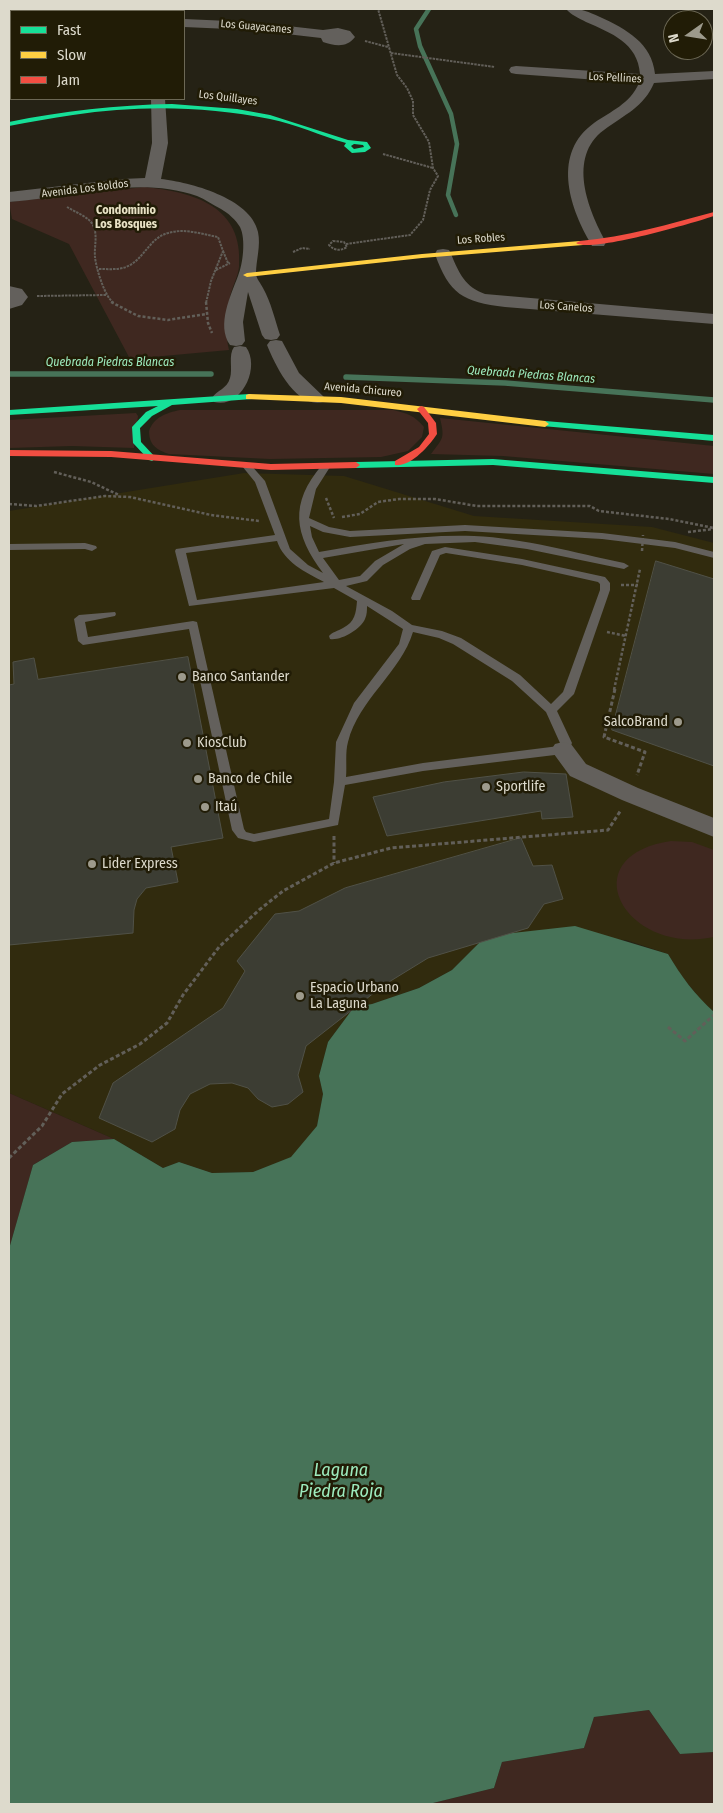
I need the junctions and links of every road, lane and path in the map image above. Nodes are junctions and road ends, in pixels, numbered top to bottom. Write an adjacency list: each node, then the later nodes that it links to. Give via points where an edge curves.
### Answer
1 (378, 9): 5 (path)
2 (573, 9): 10 (street, via 631,40 643,58)
3 (185, 22): 4 (street, Los Guayacanes, via 255,26 328,36 334,41)
4 (348, 39): 5 (path, via 371,41)
5 (388, 47): 6 (path)
6 (391, 53): 7 (path); 14 (path, via 397,75 407,88 413,101 414,115 428,142)
7 (495, 67)
8 (516, 70): 10 (street, Los Pellines)
9 (714, 75): 10 (street, Los Pellines)
10 (648, 79): 19 (street, via 633,105 594,130 580,151 576,193 581,212)
11 (159, 102): 12 (main road, Los Quillayes, via 78,111); 13 (main road, Los Quillayes, via 262,116 351,143 365,143); 15 (street, via 160,142)
12 (9, 124)
13 (366, 149): 14 (path)
14 (433, 168): 20 (path, via 438,176 430,190 424,220 410,236)
15 (152, 183): 16 (street, Avenida Los Boldos, via 113,184); 27 (street, Avenida Los Boldos, via 207,194 238,214 250,232)
16 (9, 197)
17 (64, 206): 25 (path, via 93,225)
18 (714, 214): 19 (main road, Los Robles, via 660,230)
19 (598, 242): 22 (main road, Los Robles)
20 (346, 244)
21 (223, 251): 24 (path); 25 (path, via 218,237 172,232 159,236 137,262 119,269); 26 (path)
22 (443, 254): 27 (main road, Los Robles); 33 (street, Los Canelos, via 456,284 475,298)
23 (232, 262): 24 (path)
24 (228, 263): 26 (path)
25 (99, 269): 29 (path)
26 (215, 270): 32 (path, via 207,289)
27 (247, 275): 34 (street, via 256,290); 35 (street, Avenida Los Boldos, via 240,290 234,324)
28 (9, 291): 31 (street, via 19,297)
29 (106, 295): 30 (path); 32 (path, via 110,302 138,316 168,320)
30 (33, 296)
31 (9, 304)
32 (206, 314): 35 (path, via 217,342)
33 (714, 319)
34 (276, 345): 35 (street, via 260,354); 37 (street, via 303,391)
35 (238, 347): 36 (street, Avenida Los Boldos, via 242,370 239,383)
36 (221, 398): 37 (main road, Avenida Chicureo); 38 (main road, Avenida Chicureo)
37 (316, 398): 39 (main road, Avenida Chicureo)
38 (173, 401): 40 (main road, Avenida Chicureo); 43 (main road, via 149,414 136,428 137,443)
39 (420, 409): 41 (main road, Avenida Chicureo, via 499,420); 44 (main road, via 432,423 431,440 416,454)
40 (9, 413)
41 (714, 438)
42 (9, 453): 43 (main road, via 79,452)
43 (152, 458): 45 (main road)
44 (394, 464): 46 (main road); 48 (main road, via 524,463)
45 (247, 466): 46 (main road); 56 (lane, via 260,481)
46 (325, 467): 52 (lane, via 311,484)
47 (47, 470): 49 (path, via 91,482)
48 (714, 480)
49 (119, 496): 50 (path, via 39,505); 53 (path, via 208,515)
50 (9, 504)
51 (334, 518): 54 (path, via 360,514 378,502 436,499 477,506 590,506 599,511)
52 (302, 519): 61 (lane, via 327,530 350,534 465,528 602,536 675,545); 62 (lane)
53 (258, 521)
54 (714, 528)
55 (643, 535): 63 (path, bridge)
56 (280, 537): 67 (lane, via 285,550 294,559); 67 (lane, via 180,550 193,604)
57 (422, 541): 58 (lane, via 475,539); 62 (lane, via 400,541); 67 (lane, via 379,563 362,579)
58 (527, 546): 64 (lane); 65 (lane)
59 (9, 548): 60 (lane)
60 (92, 548)
61 (714, 555)
62 (316, 556): 67 (lane)
63 (641, 558)
64 (522, 562): 68 (lane, via 440,551 434,557); 73 (lane, via 601,579 605,583 568,694)
65 (624, 566)
66 (640, 566): 76 (path, via 604,737 645,752)
67 (337, 584): 69 (lane)
68 (416, 598)
69 (363, 599): 71 (lane); 72 (lane, via 360,619 348,630)
70 (110, 614): 77 (lane, via 79,619 83,641 193,625 238,830 242,835 254,838)
71 (409, 628): 73 (lane, via 442,636 474,649 516,678); 75 (lane, via 404,645 352,718 342,742)
72 (334, 636)
73 (551, 710): 74 (lane, via 566,743)
74 (563, 750): 75 (lane, via 423,767); 76 (street, via 578,770)
75 (340, 782): 77 (lane)
76 (630, 794): 78 (street); 79 (path, via 608,830 391,848)
77 (334, 822): 79 (path)
78 (714, 828)
79 (334, 863): 82 (path, via 283,891 219,947 183,995 167,1023 140,1044 100,1065 62,1094 42,1126)
80 (714, 1016): 81 (path, via 685,1041)
81 (668, 1027)
82 (9, 1158)

